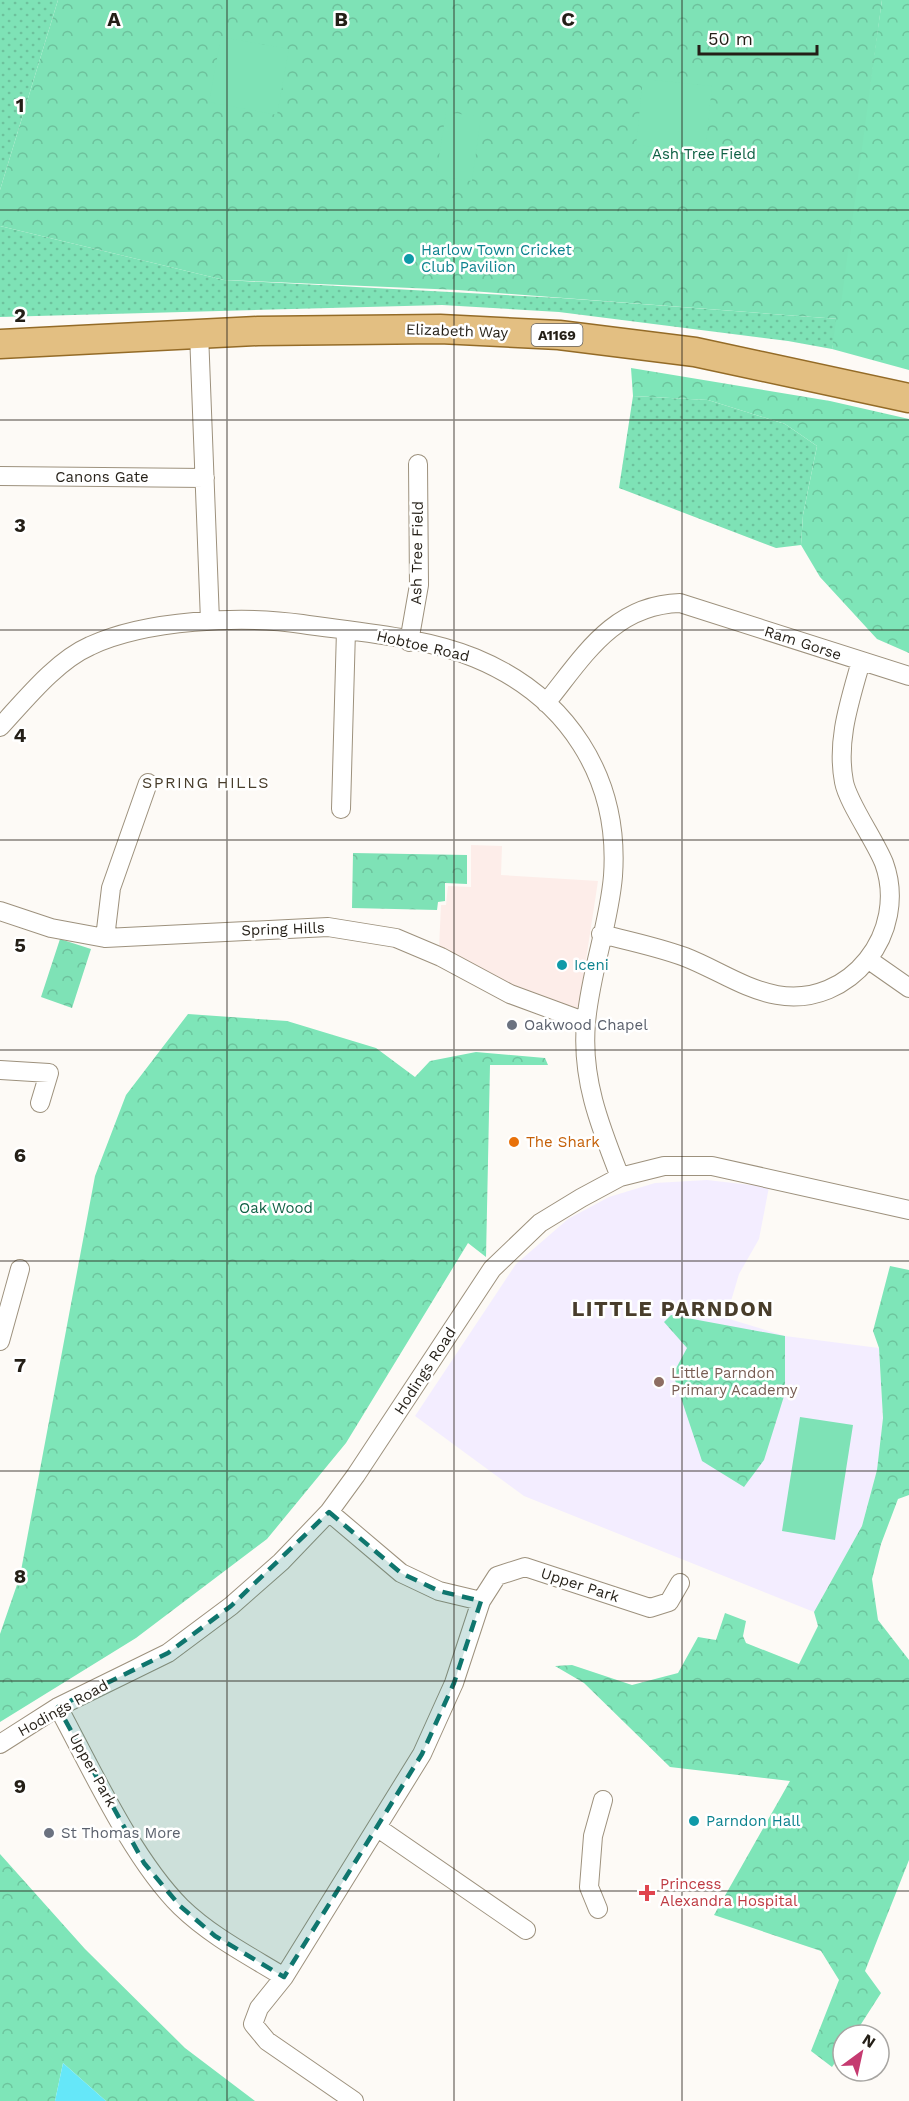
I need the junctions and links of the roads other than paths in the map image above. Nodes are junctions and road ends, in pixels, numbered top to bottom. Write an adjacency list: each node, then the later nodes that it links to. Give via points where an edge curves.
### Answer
1 (199, 333): 2 (main road, Elizabeth Way / A1169); 3 (main road, Elizabeth Way / A1169, via 440,329 559,335 695,352); 6 (street)
2 (0, 344)
3 (909, 398)
4 (418, 464): 9 (street, Ash Tree Field, via 419,585)
5 (0, 476): 6 (street, Canons Gate)
6 (205, 478): 7 (street)
7 (210, 621): 8 (street, Hobtoe Road, via 295,623); 13 (street, Hobtoe Road, via 132,631 88,646 42,681)
8 (346, 630): 9 (street, Hobtoe Road); 15 (street)
9 (409, 642): 12 (street, Hobtoe Road, via 446,648 477,659)
10 (861, 662): 11 (street); 12 (street, Ram Gorse, via 680,603 660,603 630,614 597,640); 19 (street, Ram Gorse, via 841,733 844,783 885,865 890,901 886,925)
11 (909, 676)
12 (546, 703): 17 (street, Hobtoe Road, via 591,757 607,800 613,874)
13 (0, 727)
14 (148, 783): 18 (street, via 111,888)
15 (341, 809)
16 (0, 911): 18 (street, Spring Hills, via 51,928)
17 (602, 934): 19 (street, Ram Gorse, via 684,956 748,986 778,995 821,993 840,985); 21 (street, Hobtoe Road)
18 (105, 938): 21 (street, Spring Hills, via 328,927 386,936 441,957 510,994)
19 (869, 960): 20 (street)
20 (909, 988)
21 (586, 1022): 24 (street, Hobtoe Road, via 593,1106)
22 (0, 1070): 23 (street, via 49,1073)
23 (40, 1103)
24 (620, 1177): 25 (street, Hodings Road, via 664,1166 712,1166); 28 (street, Hodings Road, via 540,1223 492,1269)
25 (909, 1210)
26 (20, 1269): 27 (street)
27 (0, 1341)
28 (329, 1512): 30 (street, via 401,1573 439,1591); 31 (street, Hodings Road, via 256,1584 168,1653)
29 (680, 1583): 30 (street, Upper Park, via 669,1602 650,1608 525,1567 497,1576)
30 (481, 1601): 34 (street, Upper Park, via 454,1683 422,1754)
31 (58, 1707): 32 (street, Hodings Road); 37 (street, Upper Park, via 144,1863 180,1906 215,1936)
32 (0, 1744)
33 (603, 1800): 35 (street, via 593,1836 589,1887)
34 (378, 1828): 36 (street); 37 (street, Upper Park)
35 (598, 1909)
36 (526, 1930)
37 (284, 1977): 38 (street, Upper Park, via 259,2008 253,2024 267,2041)
38 (354, 2101)

